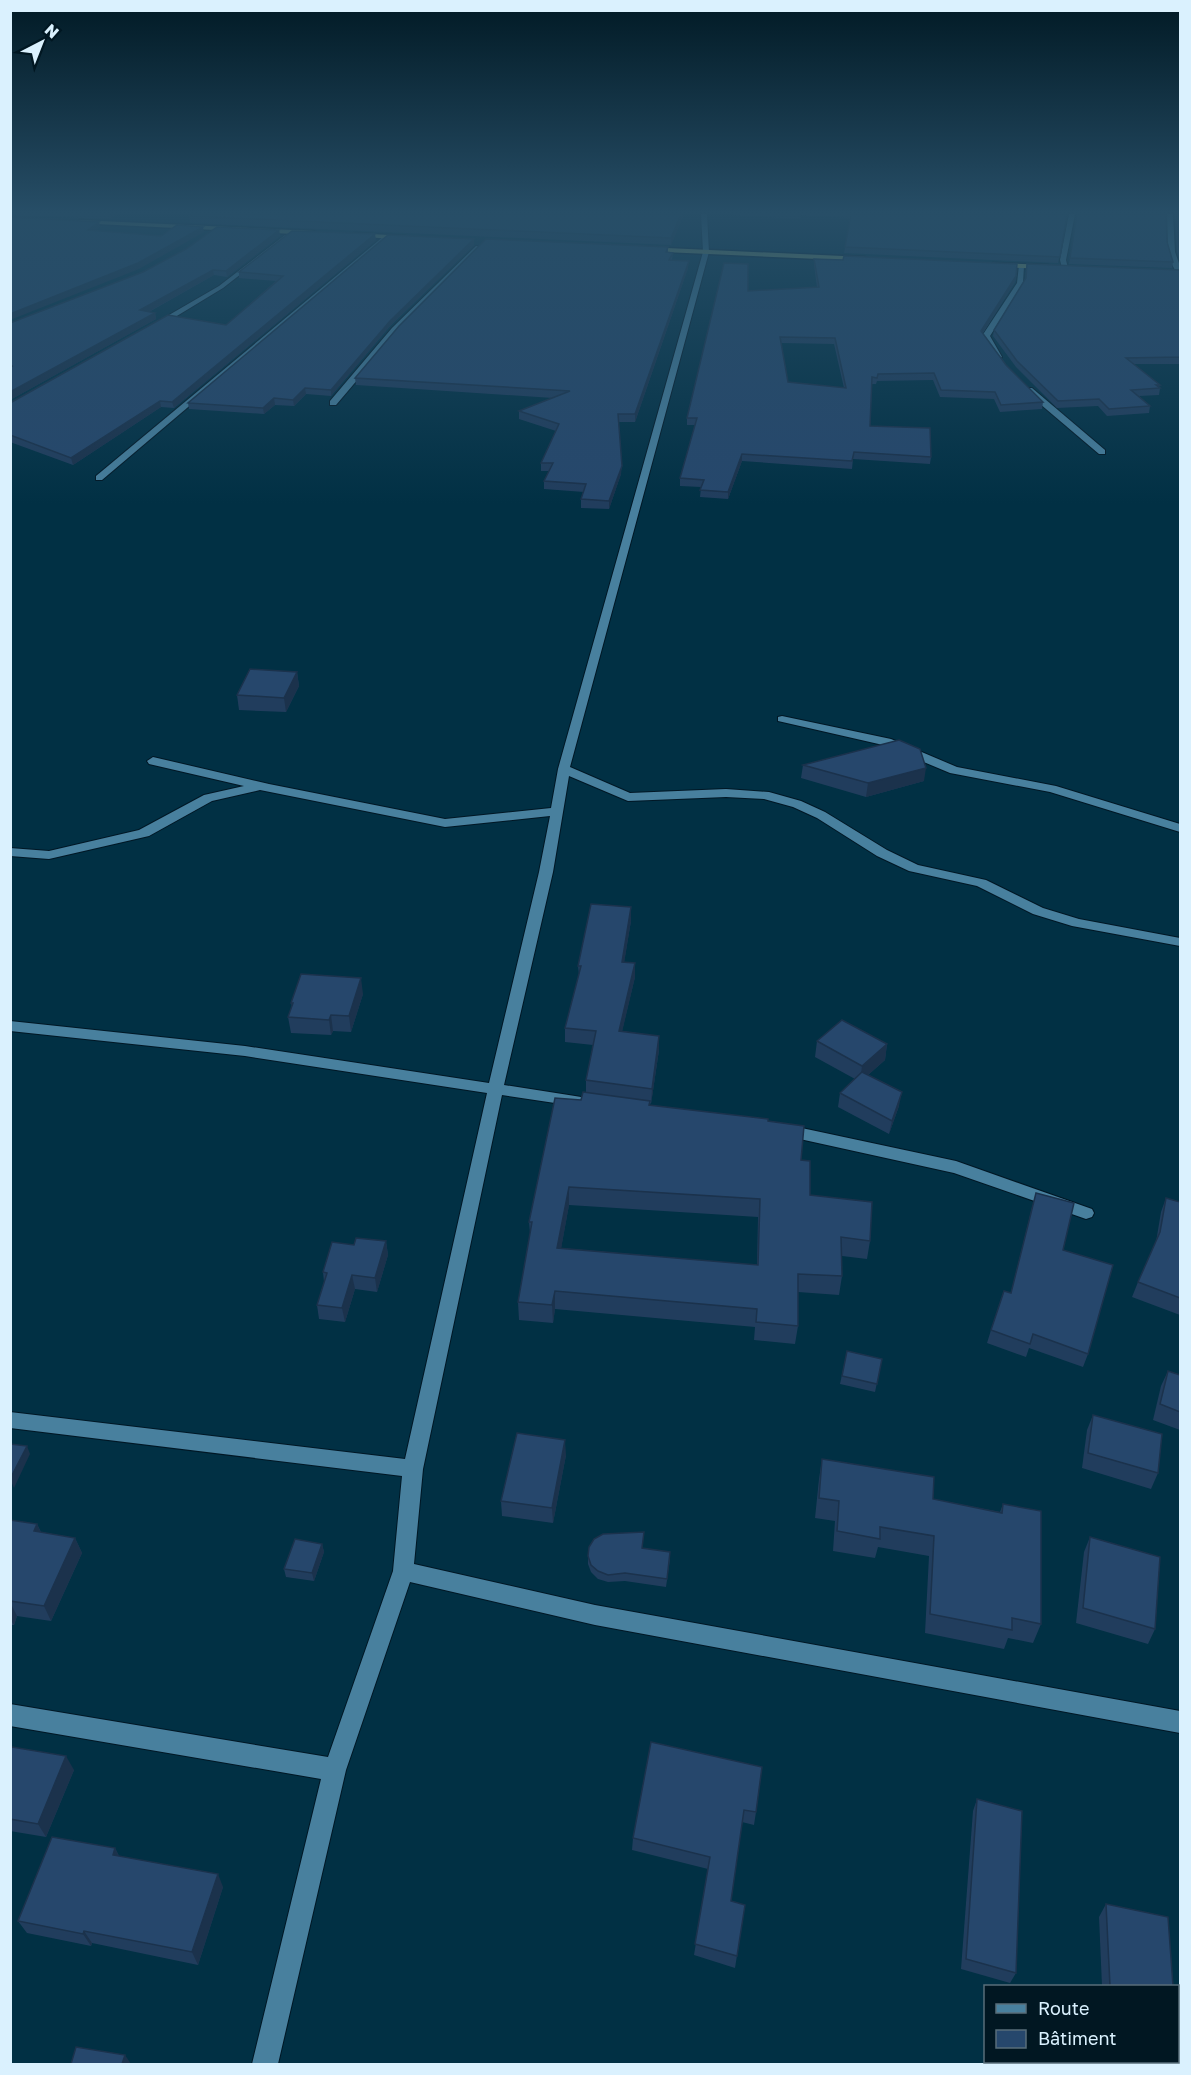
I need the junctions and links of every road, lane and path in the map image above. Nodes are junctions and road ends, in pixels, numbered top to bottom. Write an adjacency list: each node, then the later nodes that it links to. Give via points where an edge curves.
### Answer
1 (179, 311): 6 (street)
2 (298, 311): 11 (street)
3 (414, 311): 9 (street)
4 (690, 311): 14 (street)
5 (1002, 311): 7 (street, via 986,336)
6 (151, 327)
7 (1003, 364)
8 (1019, 380): 10 (street)
9 (333, 403)
10 (1102, 452)
11 (99, 478)
12 (782, 719): 17 (street, via 887,742 954,770 1052,789)
13 (153, 761): 15 (street)
14 (564, 769): 16 (street); 19 (street, via 628,797 765,795 821,815 914,868 981,883 1038,911 1077,923)
15 (269, 788): 16 (street, via 445,823); 18 (street, via 235,790 208,798 144,833 94,846 49,855)
16 (557, 811): 21 (street)
17 (1180, 828)
18 (10, 852)
19 (1180, 942)
20 (10, 1026): 21 (street, via 245,1051)
21 (495, 1090): 22 (street); 26 (street)
22 (587, 1102)
23 (771, 1128): 24 (street, via 956,1167)
24 (1086, 1213)
25 (10, 1420): 26 (street)
26 (413, 1469): 27 (street)
27 (403, 1571): 29 (street, via 595,1615); 30 (street)
28 (10, 1715): 30 (street)
29 (1180, 1722)
30 (335, 1770): 31 (street)
31 (265, 2064)

